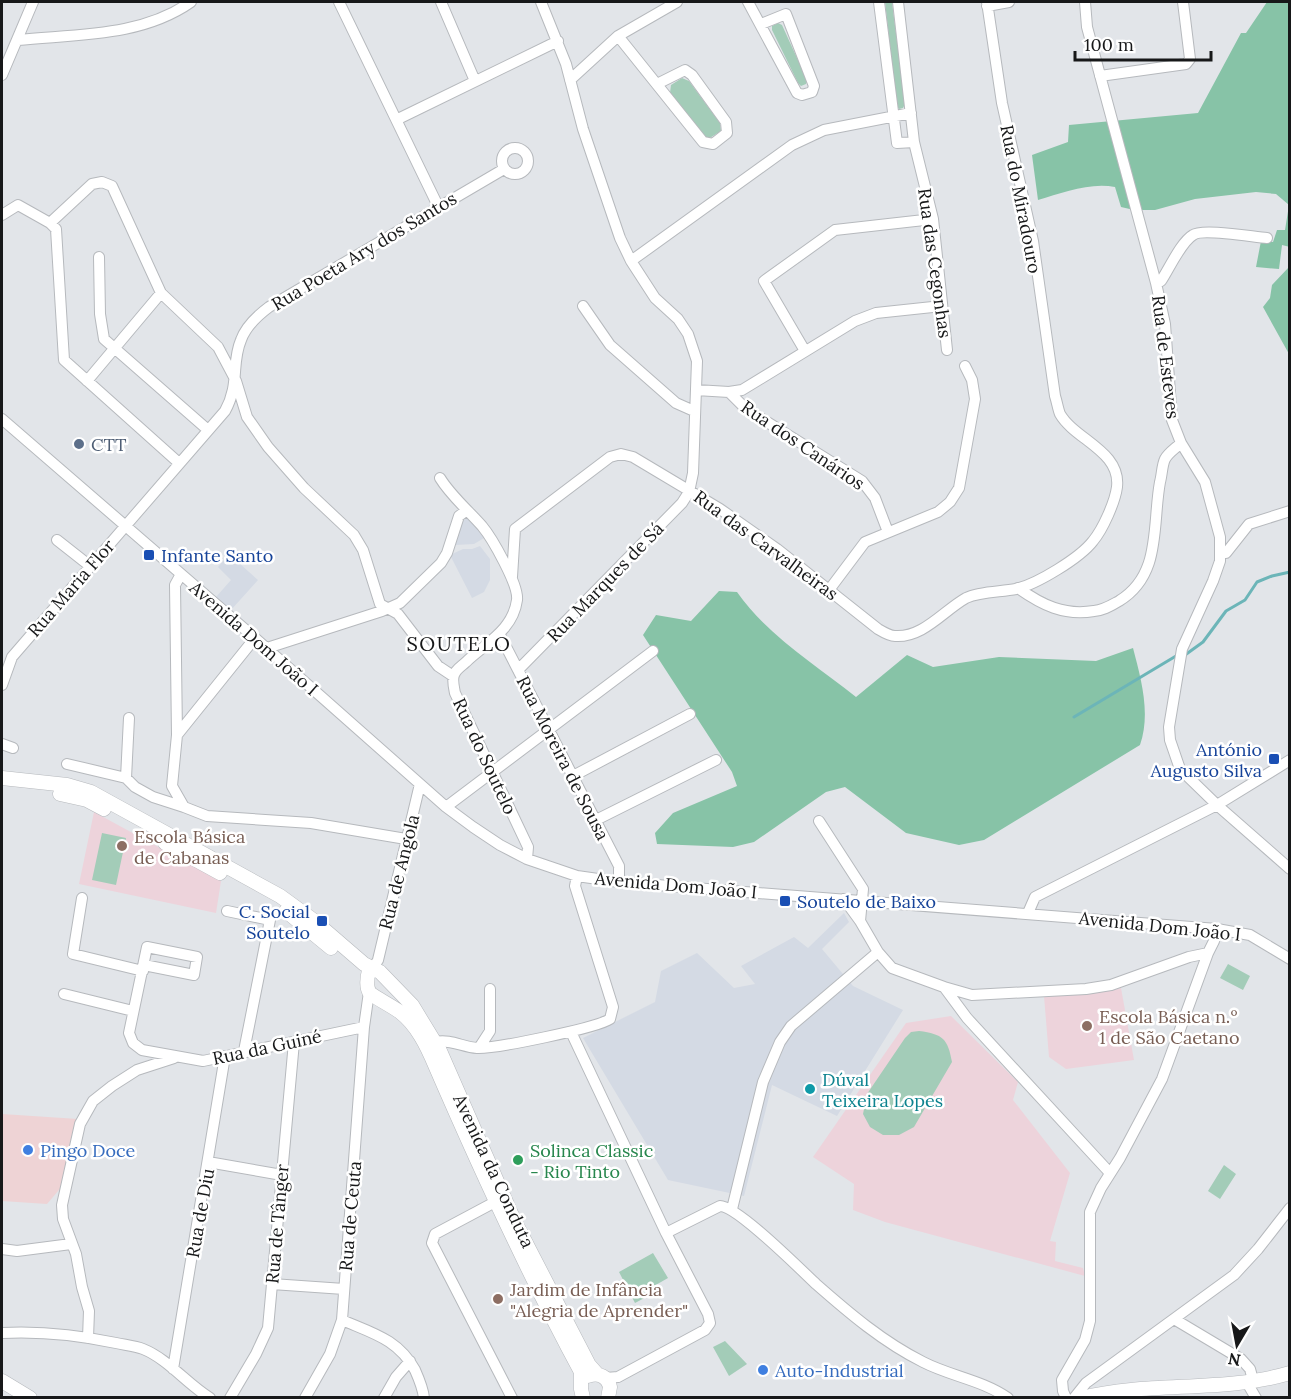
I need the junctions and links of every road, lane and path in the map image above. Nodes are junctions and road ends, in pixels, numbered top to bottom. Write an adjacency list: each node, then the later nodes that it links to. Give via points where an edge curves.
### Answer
1 (33, 2): 16 (street)
2 (191, 2): 16 (street, via 157,21 126,29)
3 (339, 2): 25 (street)
4 (441, 2): 21 (street)
5 (541, 2): 17 (street, Rua das Carvalheiras)
6 (677, 2): 15 (street)
7 (748, 2): 14 (street)
8 (879, 2): 24 (street)
9 (898, 2): 23 (street, Rua das Cegonhas)
10 (1009, 2): 13 (street, Rua do Miradouro)
11 (1085, 2): 19 (street, Rua de Esteves, via 1087,27)
12 (1183, 2): 19 (street, via 1190,59 1186,64)
13 (987, 4): 48 (street, Rua do Miradouro, via 1002,103 1033,241)
14 (761, 24): 14 (street, via 797,93 812,92 814,86 786,14)
15 (618, 36): 20 (street); 22 (street)
16 (18, 40): 18 (street)
17 (558, 41): 20 (street, Rua das Carvalheiras); 21 (street)
18 (2, 75)
19 (1100, 76): 35 (street, Rua de Esteves)
20 (570, 80): 34 (street, Rua das Carvalheiras, via 620,238)
21 (475, 81): 25 (street)
22 (657, 84): 22 (street, via 703,142 713,144 727,133 726,122 685,70)
23 (911, 113): 24 (street); 26 (street, Rua das Cegonhas)
24 (893, 115): 26 (street, via 897,143); 34 (street, via 824,130 792,145)
25 (398, 119): 28 (street)
26 (914, 142): 30 (street, Rua das Cegonhas)
27 (504, 169): 28 (street, Rua Poeta Ary dos Santos)
28 (438, 206): 44 (street, Rua Poeta Ary dos Santos, via 268,307 239,343)
29 (2, 215): 31 (street, via 18,205)
30 (933, 219): 38 (street, Rua das Cegonhas); 41 (street, via 835,230 764,281)
31 (51, 223): 36 (street, via 92,184 112,186); 43 (street, via 56,229 64,360)
32 (1267, 238): 35 (street, via 1194,233)
33 (99, 257): 39 (street, via 104,339)
34 (632, 261): 45 (street, Rua das Carvalheiras, via 655,298 688,334 697,361)
35 (1156, 283): 51 (street, Rua de Esteves, via 1170,365 1172,420)
36 (161, 293): 39 (street); 44 (street, via 218,347)
37 (583, 306): 47 (street, via 610,345 676,403)
38 (942, 306): 40 (street, Rua das Cegonhas); 41 (street, via 876,313)
39 (114, 347): 43 (street); 50 (street)
40 (947, 350)
41 (805, 351): 46 (street, via 742,390)
42 (964, 366): 58 (street, via 972,380 975,399 959,488 938,512)
43 (87, 381): 52 (street)
44 (236, 381): 50 (street, Rua Poeta Ary dos Santos, via 225,411); 66 (street, via 247,417 268,447 303,488 354,535 363,550 380,604)
45 (696, 390): 46 (street); 47 (street, Rua das Carvalheiras)
46 (729, 392): 58 (street, Rua dos Canários, via 746,409 862,481 875,498)
47 (694, 411): 54 (street, Rua das Carvalheiras)
48 (1060, 414): 64 (street, Rua das Carvalheiras, via 1107,456 1117,485 1113,503 1093,541 1063,566)
49 (2, 419): 57 (street, Avenida Dom João I)
50 (208, 430): 52 (street, Rua Poeta Ary dos Santos)
51 (1181, 443): 60 (street, Rua de Esteves, via 1205,482 1220,537); 64 (street, via 1164,460 1155,548 1147,573 1129,595 1105,610 1078,614 1039,603)
52 (179, 463): 57 (street, Rua Poeta Ary dos Santos)
53 (440, 478): 55 (street)
54 (689, 492): 63 (street, via 633,457 610,457 515,529); 65 (street, Rua das Carvalheiras, via 720,509); 71 (street, Rua Marques de Sá)
55 (466, 510): 63 (street, via 484,528); 66 (street, via 459,516 441,563)
56 (1290, 511): 60 (street, via 1249,524 1226,553)
57 (125, 525): 61 (street, Rua Maria Flor); 62 (street, Avenida Dom João I)
58 (888, 532): 65 (street, via 865,542)
59 (57, 540): 61 (street)
60 (1220, 553): 93 (street, Rua de Esteves, via 1213,581 1182,649 1168,727 1180,769)
61 (90, 566): 73 (street, Rua Maria Flor, via 12,657)
62 (181, 574): 68 (street, Avenida Dom João I); 74 (street, via 175,585)
63 (512, 577): 67 (street, via 517,598 511,619)
64 (1018, 588): 65 (street, Rua das Carvalheiras, via 968,597 915,634 893,637)
65 (829, 590)
66 (389, 609): 69 (street); 72 (street, via 398,614 438,666)
67 (500, 635): 71 (street, Rua Moreira de Sousa); 72 (street, Rua do Soutelo)
68 (255, 638): 69 (street, Avenida Dom João I); 75 (street)
69 (267, 648): 89 (street, Avenida Dom João I)
70 (653, 651): 78 (street)
71 (518, 670): 78 (street, Rua Moreira de Sousa)
72 (453, 676): 85 (street, Rua do Soutelo, via 455,693)
73 (2, 684)
74 (175, 695): 75 (street, via 183,705); 79 (street)
75 (196, 709): 79 (street)
76 (690, 714): 86 (street)
77 (129, 718): 88 (street)
78 (549, 730): 85 (street); 86 (street, Rua Moreira de Sousa)
79 (177, 735): 90 (street)
80 (2, 744): 81 (street)
81 (13, 748)
82 (716, 760): 96 (street)
83 (1290, 760): 93 (street)
84 (67, 764): 88 (street)
85 (491, 771): 95 (street); 99 (street, Rua do Soutelo, via 528,847)
86 (573, 776): 96 (street, Rua Moreira de Sousa)
87 (2, 778): 114 (main road, via 92,792 280,896)
88 (126, 778): 92 (street)
89 (420, 784): 95 (street, Avenida Dom João I); 98 (street, Rua de Angola)
90 (172, 786): 92 (street, via 165,794); 94 (street)
91 (2, 788): 114 (main road, via 74,796 97,806 276,904)
92 (153, 797): 94 (street)
93 (1216, 804): 100 (street, Rua de Esteves); 107 (street, via 1035,897)
94 (184, 807): 98 (street, via 207,816 310,823)
95 (446, 807): 99 (street, Avenida Dom João I)
96 (596, 820): 102 (street, Rua Moreira de Sousa, via 619,866)
97 (819, 821): 105 (street, via 863,889)
98 (406, 839): 114 (street, Rua de Angola)
99 (527, 859): 101 (street, Avenida Dom João I)
100 (1288, 865)
101 (577, 876): 102 (street, Avenida Dom João I); 121 (street, via 575,886 613,1007 605,1023)
102 (619, 882): 104 (street, Avenida Dom João I)
103 (82, 898): 113 (street, via 73,954)
104 (844, 899): 105 (street, Avenida Dom João I); 108 (street)
105 (861, 900): 107 (street, Avenida Dom João I); 108 (street)
106 (227, 911): 125 (street, via 270,920)
107 (1028, 914): 109 (street, Avenida Dom João I)
108 (860, 921): 110 (street)
109 (1217, 929): 111 (street); 112 (street, Avenida Dom João I, via 1250,935)
110 (878, 952): 115 (street, via 892,968); 133 (street, via 791,1026 780,1042 763,1082)
111 (1208, 953): 115 (street, via 1111,985 1086,989 972,995); 129 (street, via 1162,1079)
112 (1290, 958)
113 (143, 968): 113 (street, via 194,975 197,957 147,947); 119 (street)
114 (374, 969): 118 (main road, Rua de Angola, via 384,990 383,995); 123 (main road, Avenida da Conduta, via 412,1005)
115 (944, 987): 129 (street, via 967,1018)
116 (490, 989): 124 (street, via 490,1030)
117 (64, 994): 119 (street)
118 (372, 998): 120 (street, Rua de Angola); 131 (main road, Avenida da Conduta, via 390,1004 408,1019 426,1047)
119 (133, 1011): 127 (street, Rua da Guiné, via 129,1033 133,1043 142,1050)
120 (364, 1027): 122 (street, Rua da Guiné); 138 (street, Rua de Ceuta)
121 (571, 1032): 124 (street); 134 (street)
122 (294, 1042): 125 (street, Rua da Guiné); 130 (street, Rua de Tânger)
123 (436, 1042): 124 (street, via 444,1040); 149 (main road, Avenida da Conduta, via 514,1220 588,1364)
124 (479, 1048)
125 (244, 1051): 126 (street, Rua da Guiné)
126 (225, 1056): 127 (street, Rua da Guiné, via 203,1061); 128 (street, Rua de Diu)
127 (177, 1057): 135 (street, via 137,1070 93,1101 80,1124 62,1205)
128 (208, 1162): 130 (street); 144 (street, Rua de Diu)
129 (1110, 1173): 146 (street, via 1090,1212 1090,1321)
130 (282, 1175): 137 (street, Rua de Tânger)
131 (495, 1203): 150 (main road, Avenida da Conduta, via 581,1372); 158 (street, via 435,1234 432,1243)
132 (1290, 1208): 139 (street, via 1234,1275)
133 (732, 1209): 134 (street, via 720,1206); 159 (street, via 830,1296 899,1349 925,1364)
134 (666, 1233): 149 (street, via 710,1323 705,1330)
135 (71, 1244): 136 (street); 142 (street, via 89,1311)
136 (2, 1250)
137 (272, 1284): 138 (street); 154 (street, Rua de Tânger, via 265,1337)
138 (344, 1289): 140 (street, Rua de Ceuta)
139 (1174, 1319): 147 (street, via 1240,1359 1250,1369); 162 (street, via 1086,1383)
140 (342, 1320): 143 (street, via 389,1340); 155 (street, Rua de Ceuta, via 330,1354)
141 (2, 1333): 142 (street)
142 (88, 1338): 144 (street, via 143,1349)
143 (410, 1361): 156 (street); 157 (street)
144 (173, 1369): 153 (street)
145 (1290, 1373): 147 (main road)
146 (1062, 1380): 160 (street); 161 (street)
147 (1249, 1380): 151 (main road); 164 (street)
148 (2, 1381): 152 (main road)
149 (608, 1387): 150 (main road, via 588,1376)
150 (580, 1392)
151 (1121, 1394): 163 (main road)
152 (30, 1398)
153 (210, 1398)
154 (230, 1398)
155 (304, 1398)
156 (384, 1398)
157 (424, 1398)
158 (512, 1398)
159 (1008, 1398)
160 (1055, 1398)
161 (1066, 1398)
162 (1074, 1398)
163 (1082, 1398)
164 (1256, 1398)

